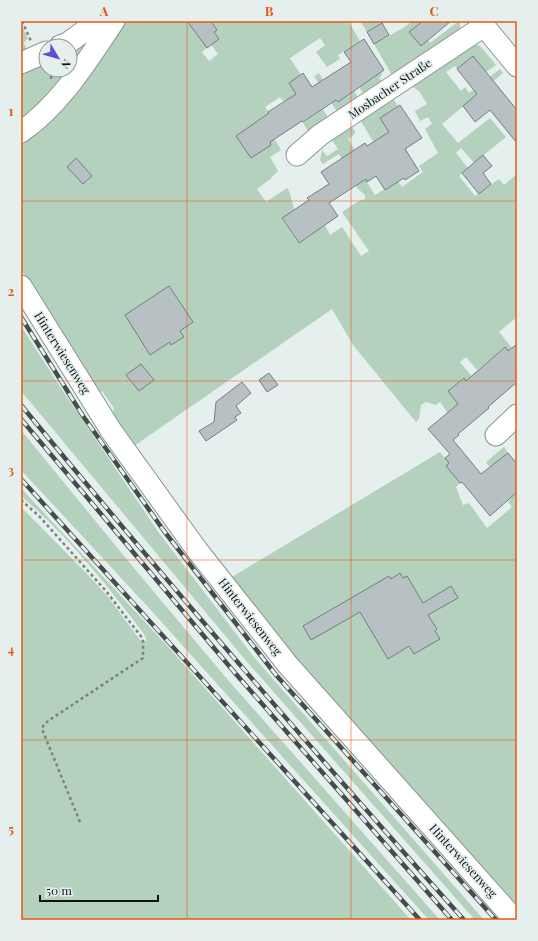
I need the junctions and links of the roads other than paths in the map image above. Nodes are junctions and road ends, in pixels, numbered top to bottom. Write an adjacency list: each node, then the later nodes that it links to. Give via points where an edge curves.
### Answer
1 (98, 21): 4 (street)
2 (114, 21): 6 (street, via 60,98)
3 (482, 24): 5 (street); 7 (street, Mosbacher Straße, via 320,135)
4 (74, 38)
5 (517, 66)
6 (21, 132)
7 (297, 155)
8 (21, 286): 11 (street, Hinterwiesenweg, via 112,432 197,550 288,665)
9 (517, 415): 10 (street)
10 (496, 435)
11 (515, 920)

